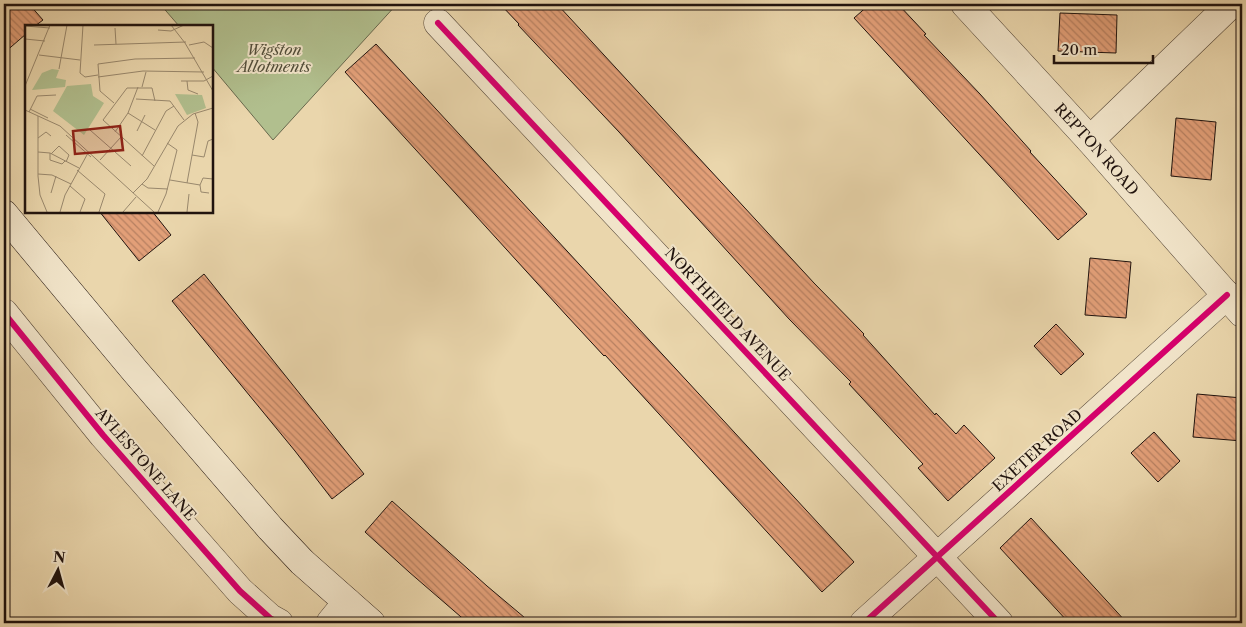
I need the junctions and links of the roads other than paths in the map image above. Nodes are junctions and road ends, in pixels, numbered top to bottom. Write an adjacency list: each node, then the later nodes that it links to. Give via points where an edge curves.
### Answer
1 (965, 4): 4 (street, REPTON ROAD)
2 (1231, 4): 4 (street)
3 (438, 23): 8 (street, NORTHFIELD AVENUE)
4 (1090, 140): 6 (street, REPTON ROAD)
5 (4, 214): 9 (street, via 270,528)
6 (1234, 304): 8 (street, EXETER ROAD)
7 (4, 313): 10 (street, AYLESTONE LANE, via 103,435 234,584)
8 (938, 557): 13 (street, EXETER ROAD); 14 (street, NORTHFIELD AVENUE)
9 (347, 602): 11 (street); 12 (street)
10 (279, 623)
11 (330, 623)
12 (371, 623)
13 (864, 623)
14 (999, 623)

